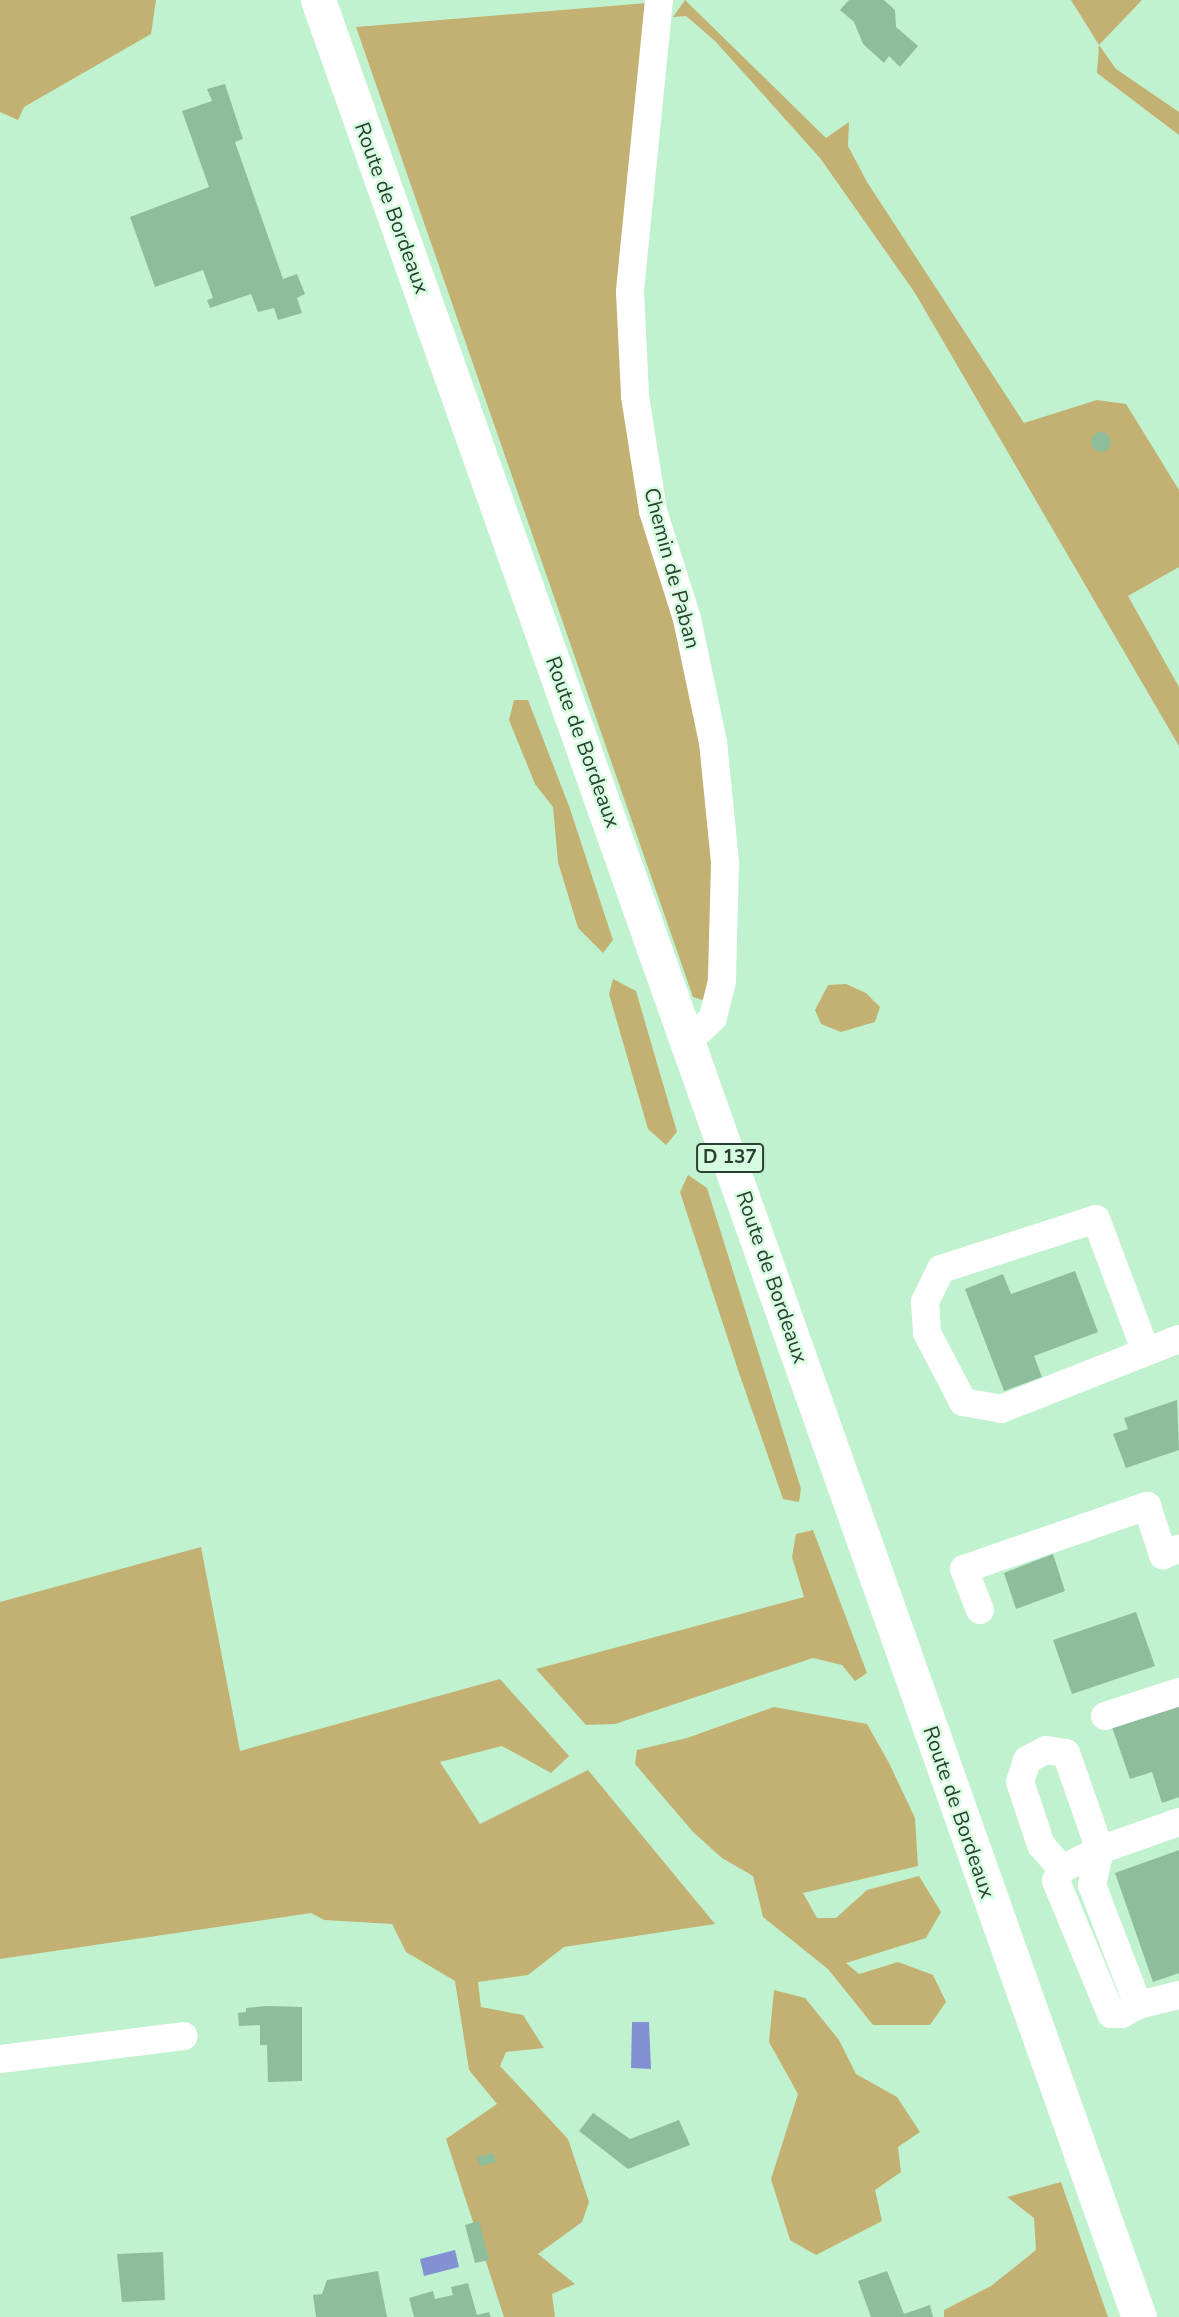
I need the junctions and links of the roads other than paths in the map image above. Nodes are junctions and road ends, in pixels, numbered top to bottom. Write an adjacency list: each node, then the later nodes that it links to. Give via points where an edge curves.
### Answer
1 (318, 0): 3 (main road, Route de Bordeaux / D 137)
2 (659, 0): 3 (street, Chemin de Paban, via 630,292 635,396 653,511 687,619 713,742 725,863 722,981 713,1018)
3 (689, 1040): 17 (main road, Route de Bordeaux / D 137)
4 (1179, 1339): 5 (street)
5 (1146, 1352): 5 (street, via 1001,1409 963,1402 927,1333 925,1302 941,1269 1096,1219)
6 (1179, 1549): 7 (street, via 1163,1555 1147,1506 964,1569)
7 (980, 1610)
8 (1179, 1692): 9 (street)
9 (1105, 1716)
10 (1179, 1822): 11 (street)
11 (1100, 1850): 12 (street); 12 (street, via 1066,1753 1046,1750 1027,1760 1020,1782 1041,1845); 14 (street, via 1092,1885)
12 (1062, 1869): 14 (street, via 1056,1881 1111,2014)
13 (1179, 1995): 14 (street)
14 (1138, 2005)
15 (184, 2036): 16 (street)
16 (0, 2059)
17 (1139, 2317)

